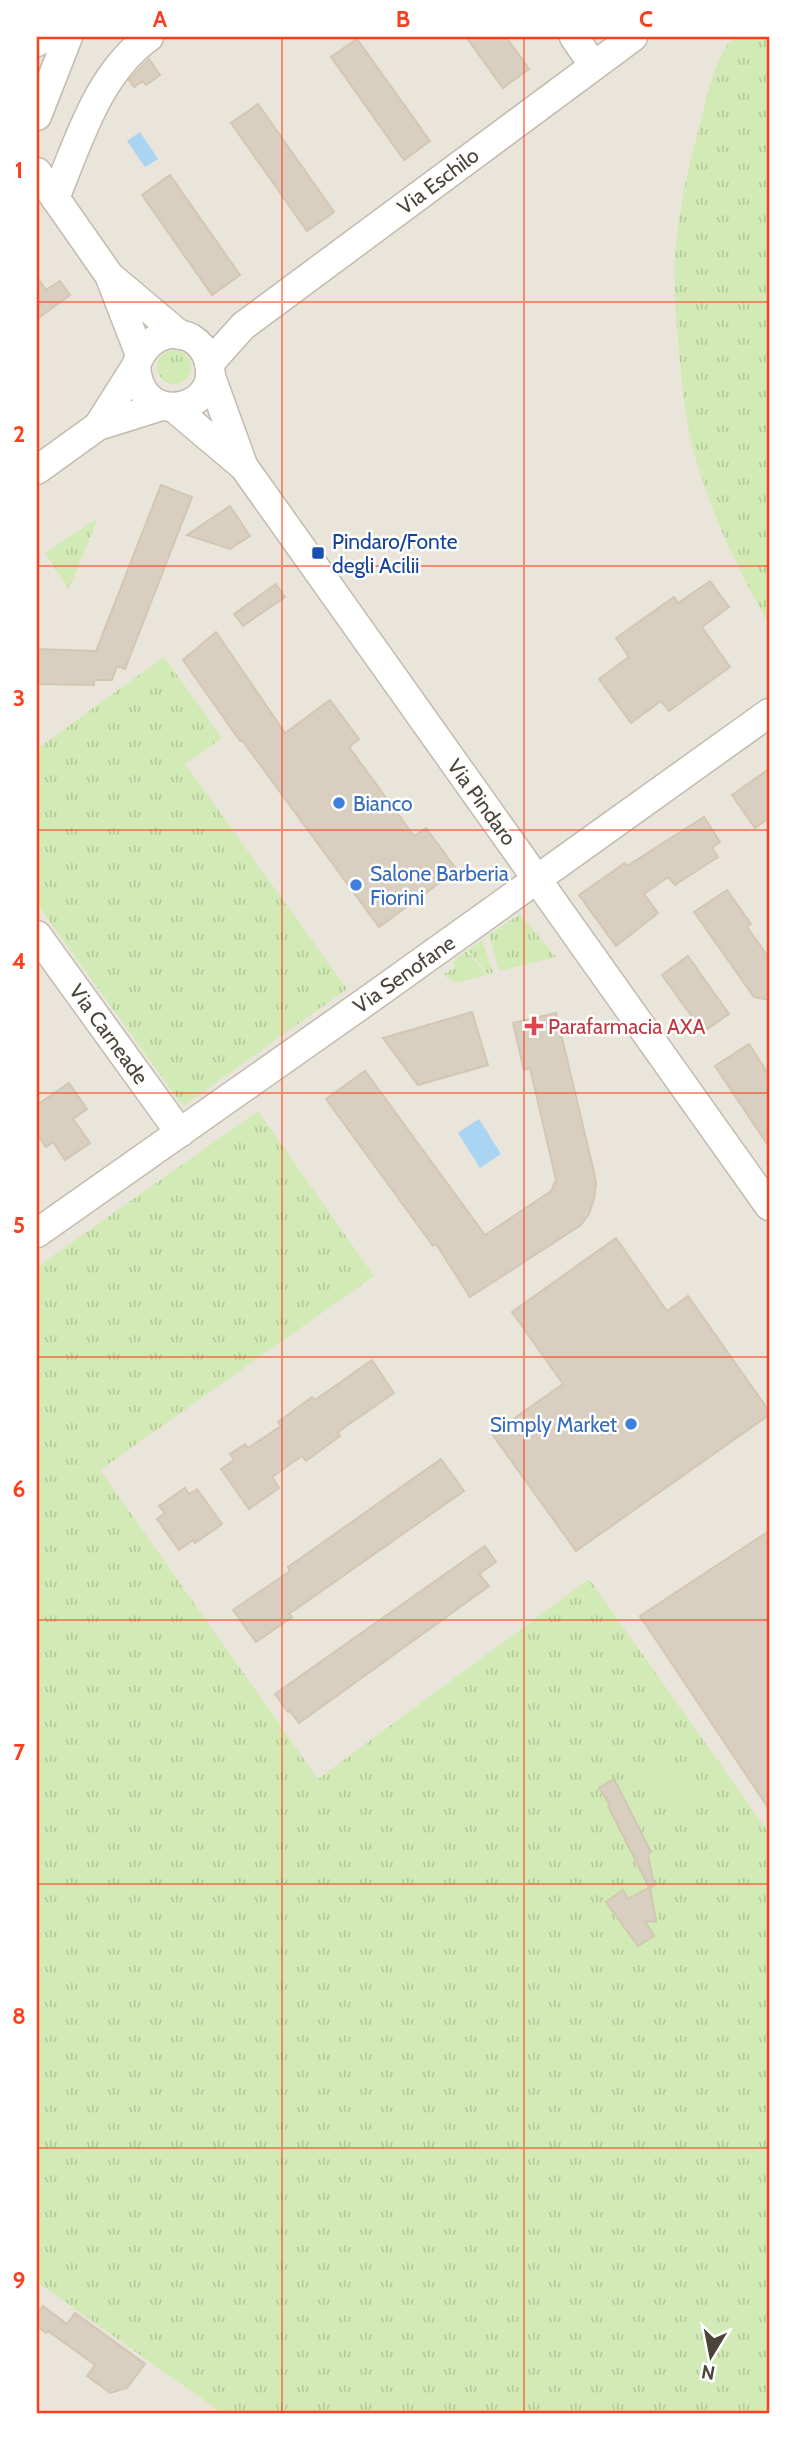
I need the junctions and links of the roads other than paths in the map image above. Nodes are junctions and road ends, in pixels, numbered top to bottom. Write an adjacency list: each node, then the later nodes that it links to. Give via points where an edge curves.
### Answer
1 (44, 37): 6 (street)
2 (68, 37): 8 (street)
3 (149, 37): 10 (street, via 124,58 105,83)
4 (574, 37): 7 (street)
5 (633, 37): 7 (street, Via Eschilo)
6 (37, 42)
7 (593, 65): 12 (street, Via Eschilo)
8 (37, 116)
9 (37, 172): 10 (street)
10 (55, 198): 11 (street)
11 (109, 275): 13 (street); 14 (street)
12 (243, 326): 13 (street); 15 (street)
13 (185, 336): 14 (street, via 155,339); 15 (street, via 199,345)
14 (138, 361): 16 (street, via 142,390 150,400); 17 (street)
15 (210, 369): 16 (street, via 208,384 195,400); 18 (street)
16 (168, 407): 17 (street); 18 (street)
17 (98, 426): 19 (street)
18 (244, 467): 21 (street, Via Pindaro)
19 (37, 470)
20 (769, 713): 21 (street, Via Senofane)
21 (537, 880): 23 (street, Via Senofane); 24 (street, Via Pindaro)
22 (37, 935): 23 (street, Via Carneade)
23 (180, 1133): 25 (street, Via Senofane)
24 (769, 1206)
25 (37, 1233)

